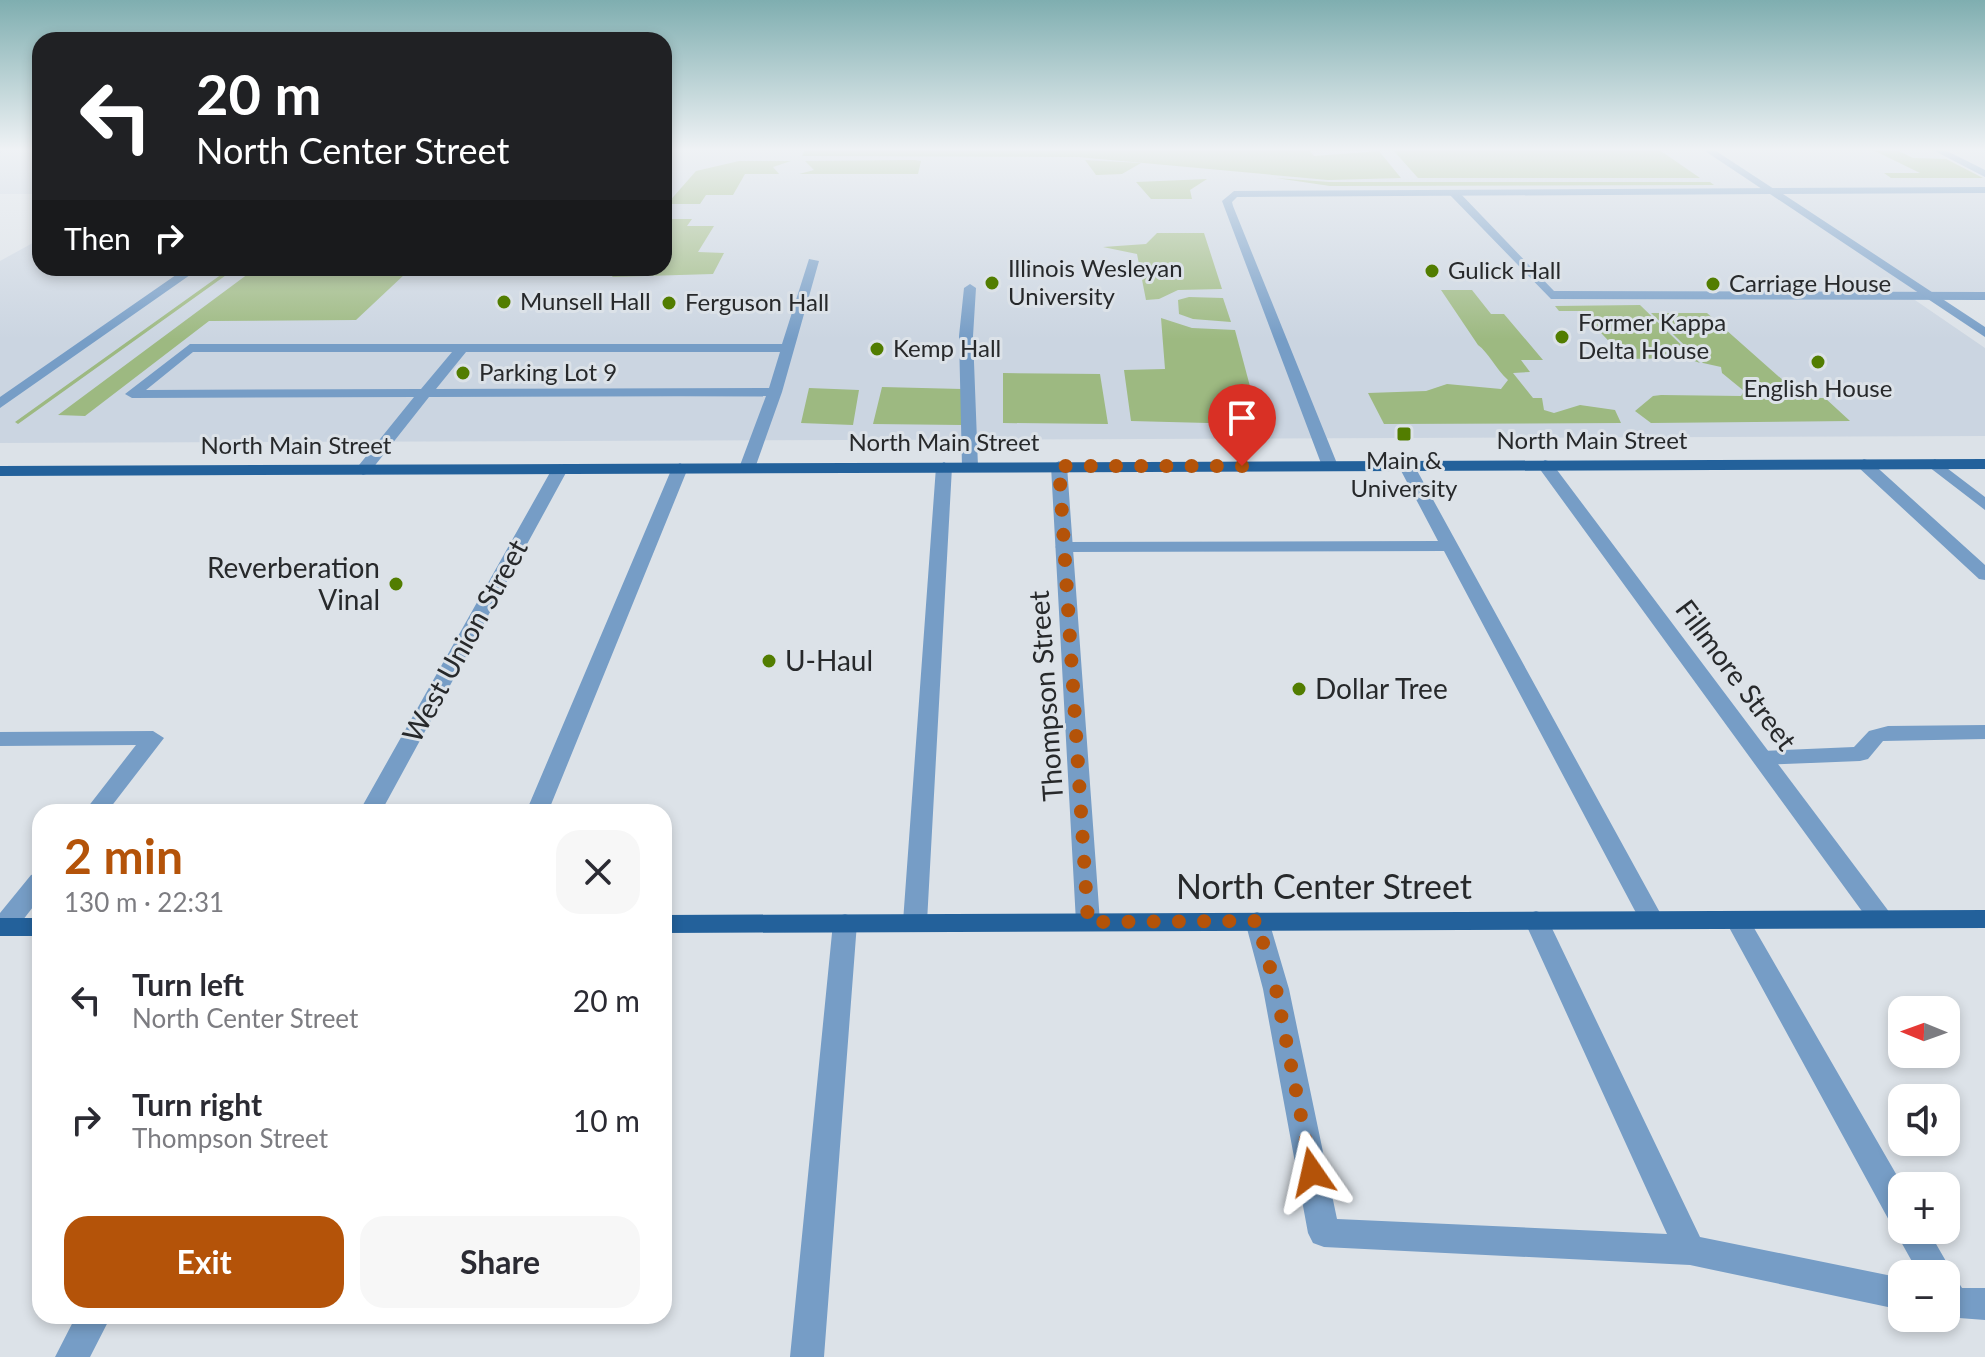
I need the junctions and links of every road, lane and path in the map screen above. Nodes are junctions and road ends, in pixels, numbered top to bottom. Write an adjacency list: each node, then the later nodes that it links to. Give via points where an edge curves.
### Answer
1 (1230, 212): 21 (street)
2 (1472, 212): 8 (street, via 1551,295)
3 (1804, 212): 8 (street)
4 (813, 261): 11 (street)
5 (183, 276): 14 (street)
6 (970, 288): 23 (street)
7 (1985, 296): 8 (street)
8 (1933, 297): 9 (street)
9 (1985, 333)
10 (462, 348): 11 (street); 13 (street); 13 (street, via 190,348 132,394)
11 (788, 348): 12 (street)
12 (775, 392): 13 (street); 25 (street)
13 (428, 394): 27 (street)
14 (0, 404)
15 (1864, 464): 16 (main road, North Main Street); 19 (main road, North Main Street); 32 (street)
16 (1935, 464): 17 (main road, North Main Street); 29 (street)
17 (1985, 464)
18 (1406, 465): 19 (main road, North Main Street); 21 (main road, North Main Street); 30 (street)
19 (1545, 465): 35 (street, Fillmore Street)
20 (1059, 466): 21 (main road, North Main Street); 23 (main road, North Main Street); 31 (street, Thompson Street)
21 (1330, 466)
22 (944, 467): 23 (main road, North Main Street); 25 (main road, North Main Street); 46 (street)
23 (970, 467)
24 (680, 468): 25 (main road, North Main Street); 26 (main road, North Main Street); 38 (street)
25 (747, 468)
26 (560, 469): 27 (main road, North Main Street); 37 (street, West Union Street)
27 (363, 470): 28 (main road, North Main Street)
28 (0, 471)
29 (1985, 505)
30 (1451, 546): 31 (street); 43 (street)
31 (1064, 547): 47 (street, Thompson Street)
32 (1985, 575)
33 (1985, 732): 35 (street, via 1888,733 1876,736 1860,754)
34 (0, 739): 36 (street, via 153,738)
35 (1762, 758): 40 (street, Fillmore Street)
36 (101, 804)
37 (374, 804)
38 (540, 804)
39 (32, 891): 50 (street)
40 (1881, 919): 41 (main road, North Center Street); 44 (main road, North Center Street)
41 (1985, 919)
42 (1536, 920): 43 (main road, North Center Street); 45 (main road, North Center Street); 53 (street)
43 (1652, 920): 44 (main road, North Center Street)
44 (1737, 920): 52 (street)
45 (1257, 921): 47 (main road, North Center Street); 53 (street, via 1276,989 1324,1233)
46 (915, 922): 47 (main road, North Center Street); 48 (main road, North Center Street)
47 (1088, 922)
48 (845, 923): 49 (main road, North Center Street); 57 (street)
49 (672, 924)
50 (2, 927): 51 (main road)
51 (32, 927)
52 (1888, 1189)
53 (1690, 1250): 54 (street)
54 (1888, 1291)
55 (90, 1324): 56 (street)
56 (72, 1357)
57 (807, 1357)

